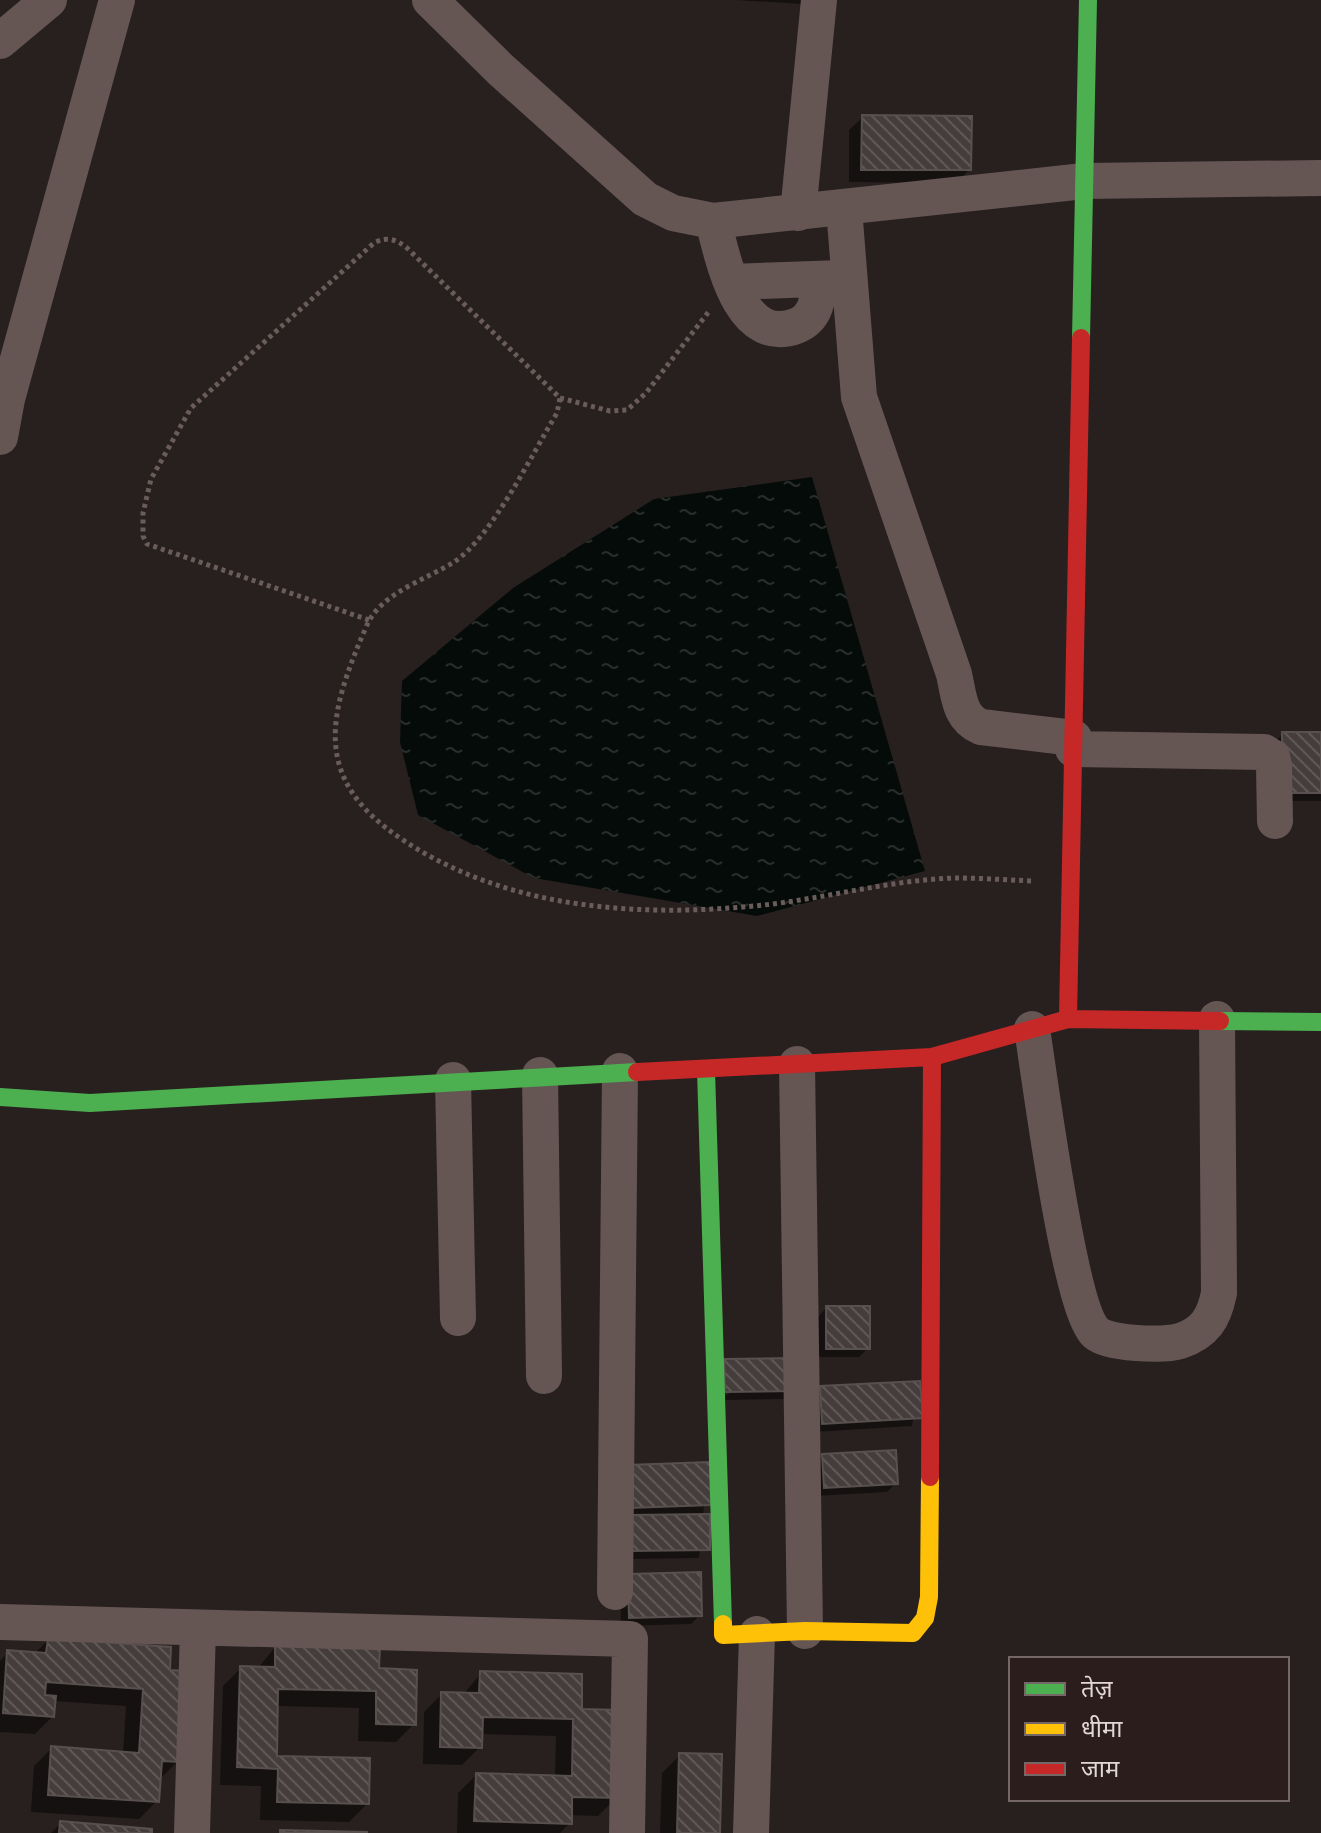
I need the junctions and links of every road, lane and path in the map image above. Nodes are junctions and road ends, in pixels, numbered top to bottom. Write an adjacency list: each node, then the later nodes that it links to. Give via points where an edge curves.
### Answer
1 (49, 0): 6 (street)
2 (117, 0): 15 (street)
3 (430, 0): 11 (street, via 645,199 673,213)
4 (819, 0): 10 (street)
5 (1088, 0): 8 (street)
6 (0, 41)
7 (1321, 178): 8 (street)
8 (1084, 181): 9 (street); 17 (street)
9 (844, 208): 10 (street); 12 (street)
10 (798, 213): 11 (street)
11 (713, 221): 13 (street)
12 (834, 278): 13 (street); 13 (street, via 811,314 799,325 781,330 752,317); 17 (street, via 865,424 950,661 962,712 981,727)
13 (731, 282): 14 (path, via 646,393 627,410)
14 (560, 398): 16 (path, via 557,413 480,539 456,560 393,597); 16 (path, via 406,247 385,238 191,408 151,479 143,513 147,544)
15 (0, 437)
16 (369, 620): 19 (path, via 338,707 333,742 343,781 377,823 475,880 580,905 661,911 766,905 954,878)
17 (1074, 744): 18 (street, via 1264,752 1274,766); 19 (street)
18 (1275, 821)
19 (1071, 883): 20 (street)
20 (1068, 1019): 21 (street); 23 (street)
21 (1217, 1019): 22 (street); 23 (street, via 1219,1293 1215,1313 1200,1333 1175,1343 1130,1343 1099,1336 1088,1325 1072,1273)
22 (1321, 1022)
23 (1032, 1029): 24 (street)
24 (932, 1057): 25 (street); 36 (street, via 925,1618 913,1633)
25 (797, 1064): 26 (street); 36 (street)
26 (706, 1070): 27 (street); 37 (street, via 723,1635)
27 (620, 1071): 28 (street); 33 (street)
28 (540, 1075): 29 (street); 32 (street)
29 (453, 1080): 30 (street, via 90,1103); 31 (street)
30 (0, 1097)
31 (458, 1318)
32 (544, 1376)
33 (615, 1592)
34 (0, 1622): 35 (street)
35 (198, 1628): 38 (street); 39 (street, via 630,1639)
36 (805, 1631): 37 (street)
37 (757, 1634): 40 (street)
38 (192, 1833)
39 (627, 1833)
40 (751, 1833)

